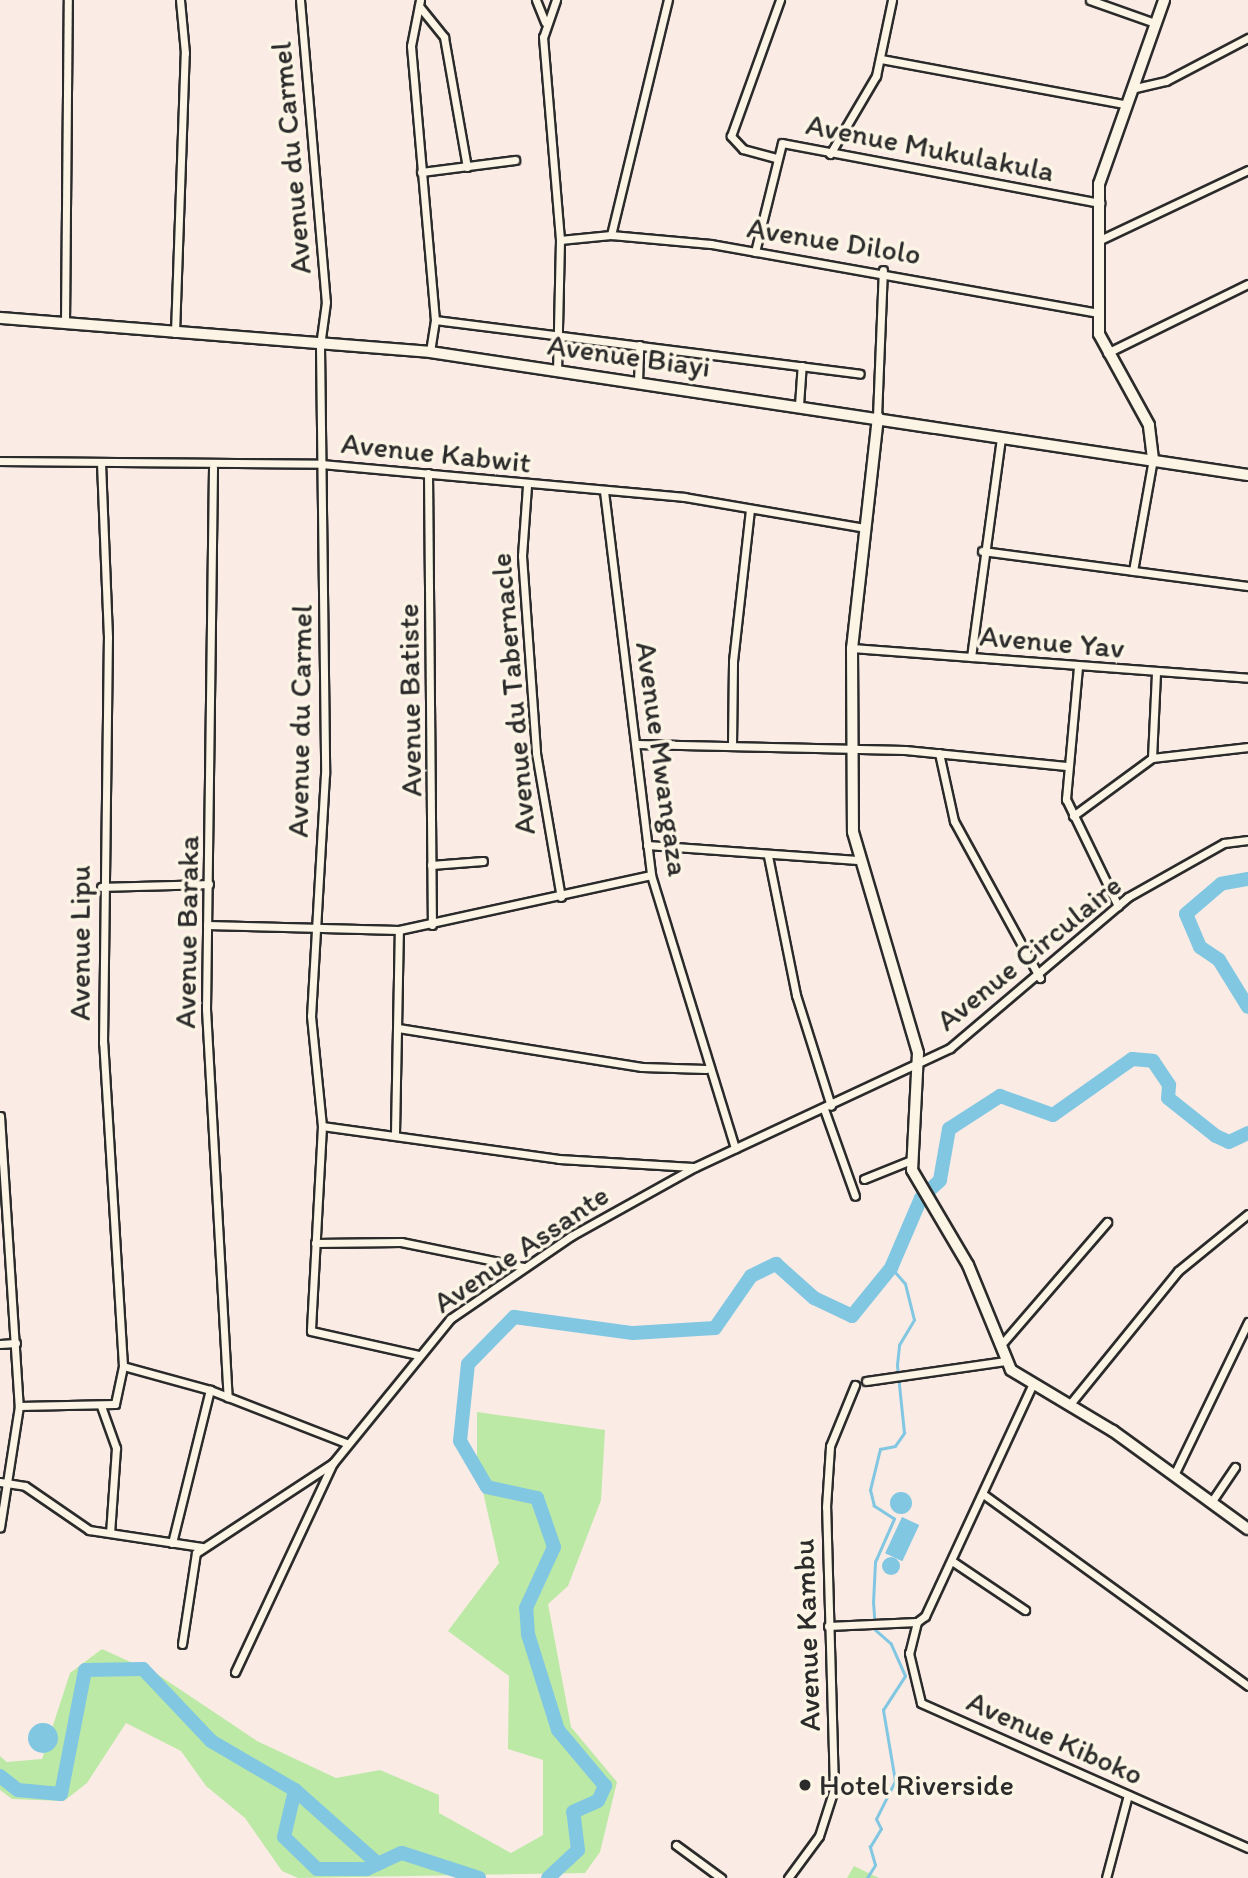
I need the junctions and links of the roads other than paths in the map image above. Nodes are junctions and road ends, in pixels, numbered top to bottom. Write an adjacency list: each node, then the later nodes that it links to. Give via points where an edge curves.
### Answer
1 (68, 0): 34 (street)
2 (180, 0): 35 (street, via 186,53)
3 (300, 0): 38 (street, Avenue du Carmel, via 324,236)
4 (536, 0): 12 (street)
5 (556, 0): 12 (street)
6 (668, 0): 25 (street)
7 (780, 0): 19 (street, via 731,136 743,149)
8 (892, 0): 15 (street)
9 (1090, 0): 13 (street)
10 (1164, 0): 13 (street)
11 (419, 3): 21 (street, via 444,37); 23 (street, via 411,46)
12 (545, 22): 26 (street)
13 (1155, 23): 16 (street)
14 (1248, 38): 16 (street, via 1166,81)
15 (881, 59): 17 (street); 18 (street)
16 (1129, 89): 17 (street)
17 (1123, 104): 24 (street, via 1102,164)
18 (830, 154): 19 (street, Avenue Mukulakula, via 782,143); 24 (street, Avenue Mukulakula)
19 (776, 159): 28 (street, Avenue Mukulakula)
20 (515, 160): 21 (street)
21 (467, 167): 23 (street)
22 (1248, 170): 27 (street)
23 (421, 173): 33 (street)
24 (1100, 203): 27 (street)
25 (611, 235): 26 (street, Avenue Dilolo); 28 (street, Avenue Dilolo)
26 (560, 240): 36 (street)
27 (1100, 240): 31 (street)
28 (755, 252): 29 (street, Avenue Dilolo)
29 (883, 270): 31 (street, Avenue Dilolo); 46 (street)
30 (1248, 285): 40 (street)
31 (1098, 313): 40 (street)
32 (0, 318): 34 (street, Avenue Biayi)
33 (435, 320): 36 (street); 39 (street)
34 (65, 324): 35 (street, Avenue Biayi)
35 (175, 333): 38 (street, Avenue Biayi)
36 (560, 337): 37 (street); 42 (street)
37 (639, 345): 41 (street); 44 (street)
38 (320, 346): 39 (street, Avenue Biayi); 51 (street, Avenue du Carmel)
39 (430, 352): 42 (street, Avenue Biayi)
40 (1107, 353): 48 (street, via 1149,425)
41 (802, 366): 43 (street); 45 (street)
42 (557, 370): 44 (street, Avenue Biayi)
43 (860, 374)
44 (638, 382): 45 (street, Avenue Biayi)
45 (799, 405): 46 (street, Avenue Biayi)
46 (878, 417): 47 (street, Avenue Biayi); 58 (street)
47 (1001, 437): 48 (street, Avenue Biayi); 59 (street)
48 (1153, 459): 54 (street, Avenue Biayi); 60 (street)
49 (0, 461): 50 (street, Avenue Kabwit)
50 (101, 464): 52 (street, Avenue Kabwit); 83 (street, Avenue Lipu, via 108,660)
51 (322, 464): 52 (street, Avenue Kabwit); 53 (street, Avenue Kabwit); 88 (street, Avenue du Carmel, via 325,774)
52 (213, 468): 82 (street, Avenue Baraka)
53 (428, 473): 55 (street, Avenue Kabwit); 80 (street, Avenue Batiste)
54 (1248, 475)
55 (527, 486): 56 (street, Avenue Kabwit); 84 (street, Avenue du Tabernacle, via 522,556 536,753)
56 (604, 491): 57 (street, Avenue Kabwit); 67 (street, Avenue Mwangaza)
57 (750, 510): 58 (street, Avenue Kabwit); 68 (street, via 733,662)
58 (865, 528): 62 (street)
59 (982, 551): 60 (street); 63 (street)
60 (1133, 571): 61 (street)
61 (1248, 586)
62 (852, 648): 63 (street, Avenue Yav); 70 (street)
63 (971, 657): 64 (street, Avenue Yav)
64 (1078, 667): 65 (street, Avenue Yav); 73 (street)
65 (1156, 674): 66 (street, Avenue Yav); 72 (street)
66 (1248, 678)
67 (636, 744): 68 (street); 76 (street, Avenue Mwangaza)
68 (732, 746): 70 (street)
69 (1248, 747): 72 (street)
70 (852, 752): 71 (street); 79 (street)
71 (939, 753): 73 (street); 90 (street, via 954,821)
72 (1152, 758): 74 (street)
73 (1066, 766): 74 (street, via 1065,797)
74 (1073, 816): 85 (street)
75 (1248, 840): 85 (street, Avenue Circulaire, via 1224,843)
76 (648, 845): 77 (street); 81 (street, Avenue Mwangaza)
77 (768, 856): 79 (street); 94 (street, via 796,995)
78 (483, 860): 80 (street)
79 (857, 860): 92 (street, via 917,1051)
80 (431, 865): 87 (street, Avenue Batiste)
81 (651, 875): 84 (street); 93 (street, Avenue Mwangaza)
82 (209, 884): 83 (street); 86 (street, Avenue Baraka)
83 (101, 887): 113 (street, Avenue Lipu, via 103,1043)
84 (561, 897): 87 (street)
85 (1118, 906): 90 (street, Avenue Circulaire)
86 (207, 925): 88 (street); 118 (street, Avenue Baraka)
87 (432, 925): 89 (street)
88 (317, 929): 89 (street); 96 (street, Avenue du Carmel, via 311,1029)
89 (399, 930): 91 (street)
90 (1040, 978): 92 (street, Avenue Circulaire)
91 (398, 1028): 93 (street, via 633,1065); 97 (street)
92 (914, 1068): 94 (street, Avenue Assante); 99 (street)
93 (706, 1069): 98 (street, Avenue Mwangaza)
94 (828, 1107): 98 (street, Avenue Assante); 102 (street)
95 (0, 1116): 109 (street)
96 (322, 1126): 97 (street); 105 (street, Avenue du Carmel)
97 (395, 1133): 100 (street, via 559,1159)
98 (735, 1148): 100 (street, Avenue Assante)
99 (911, 1160): 101 (street); 110 (street, via 918,1182 974,1276)
100 (695, 1167): 106 (street, Avenue Assante)
101 (864, 1179)
102 (855, 1196)
103 (1248, 1214): 119 (street, via 1186,1263)
104 (1107, 1222): 110 (street)
105 (315, 1243): 106 (street, via 401,1242); 111 (street, Avenue du Carmel, via 313,1336)
106 (524, 1267): 111 (street, Avenue Assante, via 450,1319)
107 (1248, 1322): 125 (street)
108 (0, 1343): 109 (street)
109 (16, 1343): 120 (street)
110 (999, 1346): 112 (street)
111 (418, 1356): 122 (street, Avenue Assante)
112 (1004, 1361): 114 (street); 115 (street)
113 (123, 1366): 117 (street); 121 (street, Avenue Lipu, via 118,1402)
114 (866, 1381)
115 (1034, 1383): 119 (street); 128 (street)
116 (855, 1385): 138 (street, Avenue Kambu, via 830,1447)
117 (210, 1390): 118 (street); 133 (street)
118 (228, 1397): 122 (street)
119 (1070, 1404): 125 (street)
120 (19, 1406): 121 (street); 127 (street)
121 (101, 1406): 132 (street, via 116,1448)
122 (346, 1443): 123 (street, Avenue Assante)
123 (333, 1463): 134 (street); 140 (street, Avenue Assante)
124 (1235, 1467): 129 (street)
125 (1174, 1475): 129 (street)
126 (0, 1482): 127 (street)
127 (10, 1483): 130 (street); 132 (street, via 25,1486 78,1525)
128 (983, 1494): 135 (street); 141 (street)
129 (1212, 1501): 131 (street)
130 (0, 1528)
131 (1248, 1529)
132 (110, 1533): 133 (street)
133 (172, 1543): 134 (street)
134 (202, 1547): 139 (street, via 189,1569)
135 (952, 1561): 136 (street); 137 (street)
136 (1025, 1610)
137 (917, 1622): 138 (street); 142 (street, Avenue Kiboko, via 909,1653 921,1703)
138 (828, 1626): 146 (street, Avenue Kambu, via 834,1789 819,1836)
139 (182, 1644)
140 (235, 1672)
141 (1248, 1686)
142 (1128, 1795): 144 (street, Avenue Kiboko); 147 (street)
143 (676, 1845): 145 (street)
144 (1248, 1847)
145 (721, 1878)
146 (788, 1878)
147 (1106, 1878)

